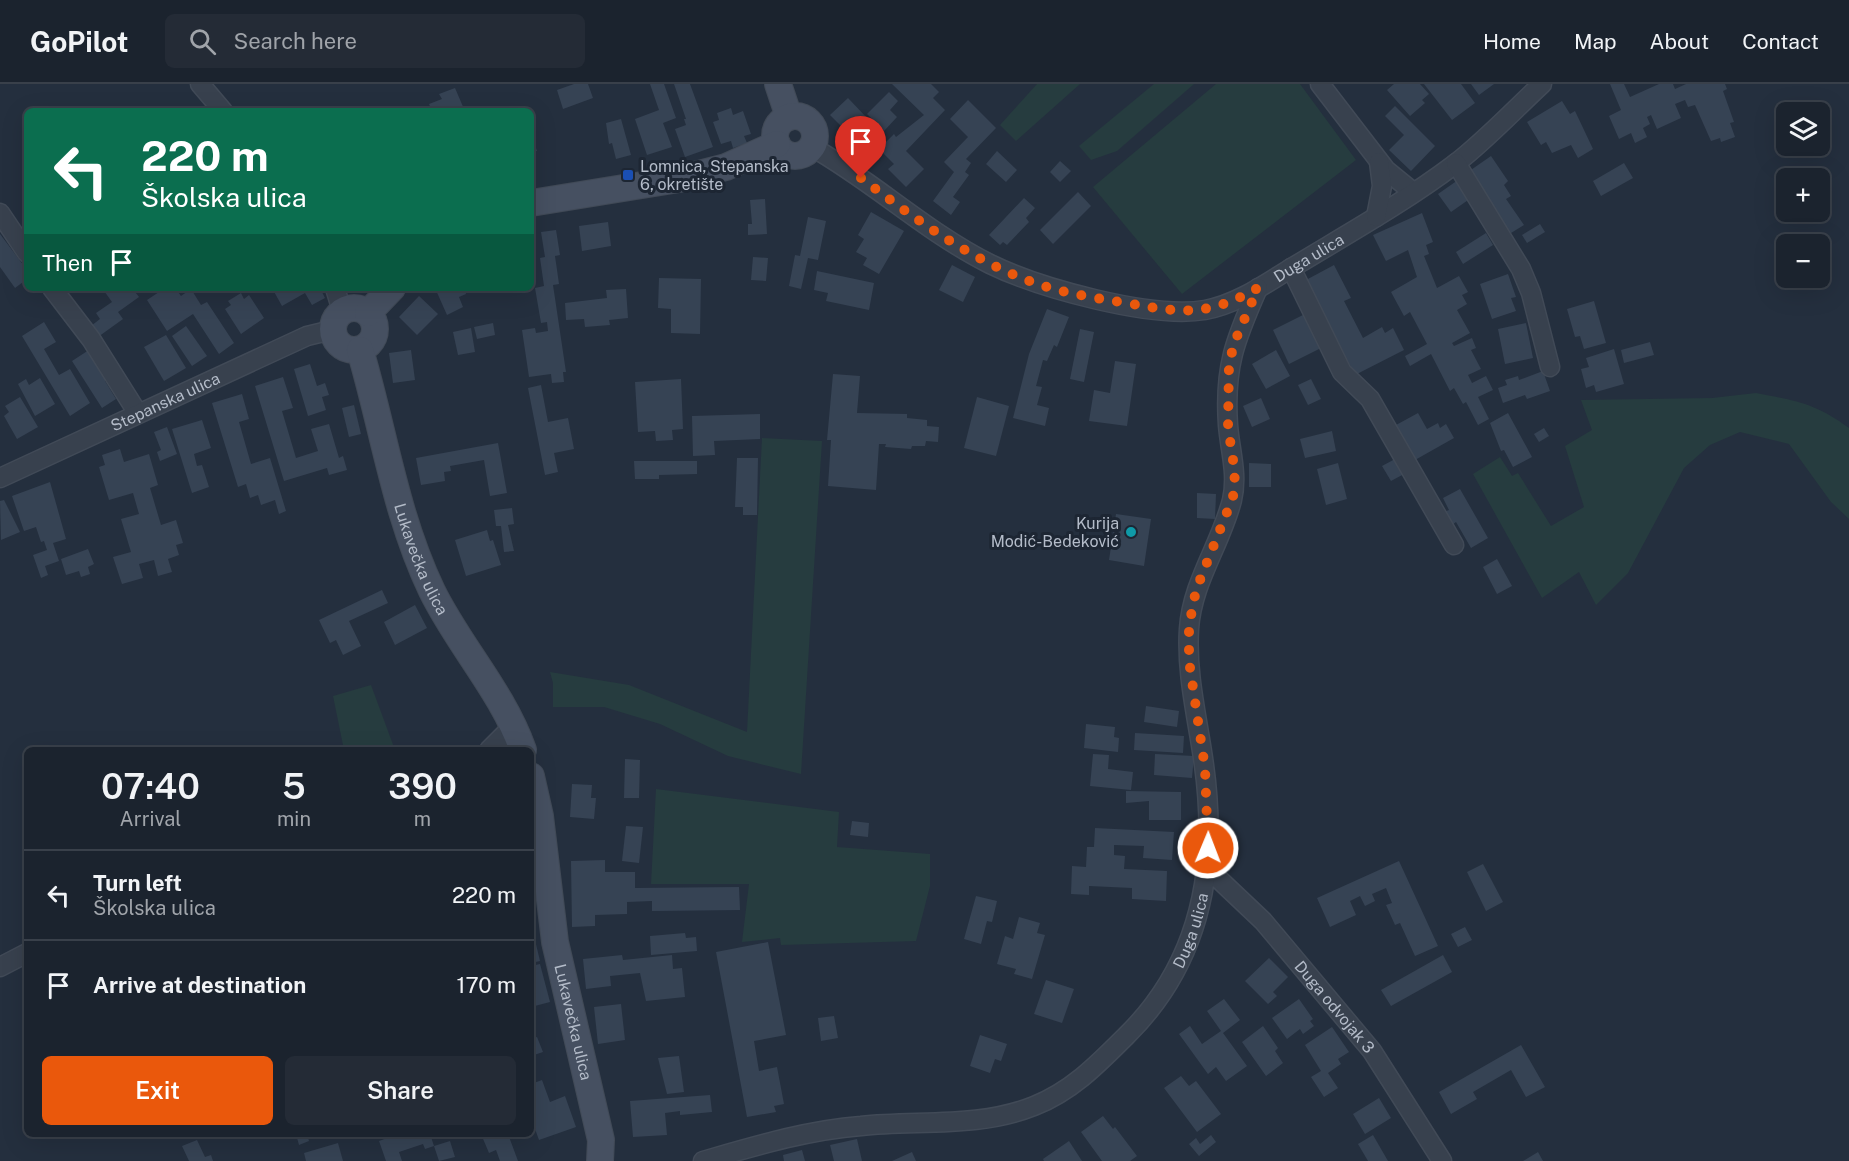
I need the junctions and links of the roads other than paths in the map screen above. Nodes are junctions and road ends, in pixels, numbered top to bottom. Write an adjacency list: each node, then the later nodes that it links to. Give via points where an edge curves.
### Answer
1 (200, 84): 5 (street)
2 (778, 84): 6 (street)
3 (1320, 84): 9 (street)
4 (1542, 84): 10 (street, Duga ulica)
5 (220, 108)
6 (789, 117): 7 (street, via 779,125); 8 (street, via 802,118 813,127)
7 (777, 144): 8 (street, via 793,156 807,153); 12 (street, via 726,167 688,177)
8 (812, 147): 17 (street, via 973,254 1043,286 1111,301 1191,312 1230,303)
9 (1379, 162): 11 (street); 14 (street, via 1382,186)
10 (1456, 163): 11 (street, Duga ulica); 23 (street, via 1521,269)
11 (1413, 192): 14 (street, Duga ulica)
12 (534, 203)
13 (0, 213): 15 (street)
14 (1376, 217): 16 (street, Duga ulica)
15 (24, 249)
16 (1291, 268): 17 (street, Duga ulica); 26 (street, via 1342,372 1370,399)
17 (1258, 288): 31 (street, Duga ulica, via 1229,363 1233,497 1196,590 1189,626 1189,661 1206,778)
18 (54, 291): 24 (street, via 91,339)
19 (389, 291): 21 (street)
20 (336, 310): 21 (street, via 355,308); 22 (street, via 338,343); 24 (street, Stepanska ulica, via 307,336)
21 (368, 313): 22 (street, via 375,332)
22 (360, 350): 27 (street, Lukavečka ulica, via 404,521 422,566 433,592)
23 (1550, 367)
24 (137, 412): 25 (street, Stepanska ulica)
25 (0, 478)
26 (1454, 545)
27 (514, 725): 28 (street); 29 (street, Lukavečka ulica)
28 (492, 747)
29 (522, 747)
30 (534, 789): 34 (street, Lukavečka ulica, via 555,942 602,1140)
31 (1207, 868): 35 (street, Duga ulica, via 1190,945 1165,990 1134,1028 1063,1093 999,1117 839,1128); 36 (street, Duga odvojak 3, via 1263,921 1358,1033)
32 (24, 955): 33 (street)
33 (0, 967)
34 (600, 1161)
35 (704, 1161)
36 (1442, 1161)

